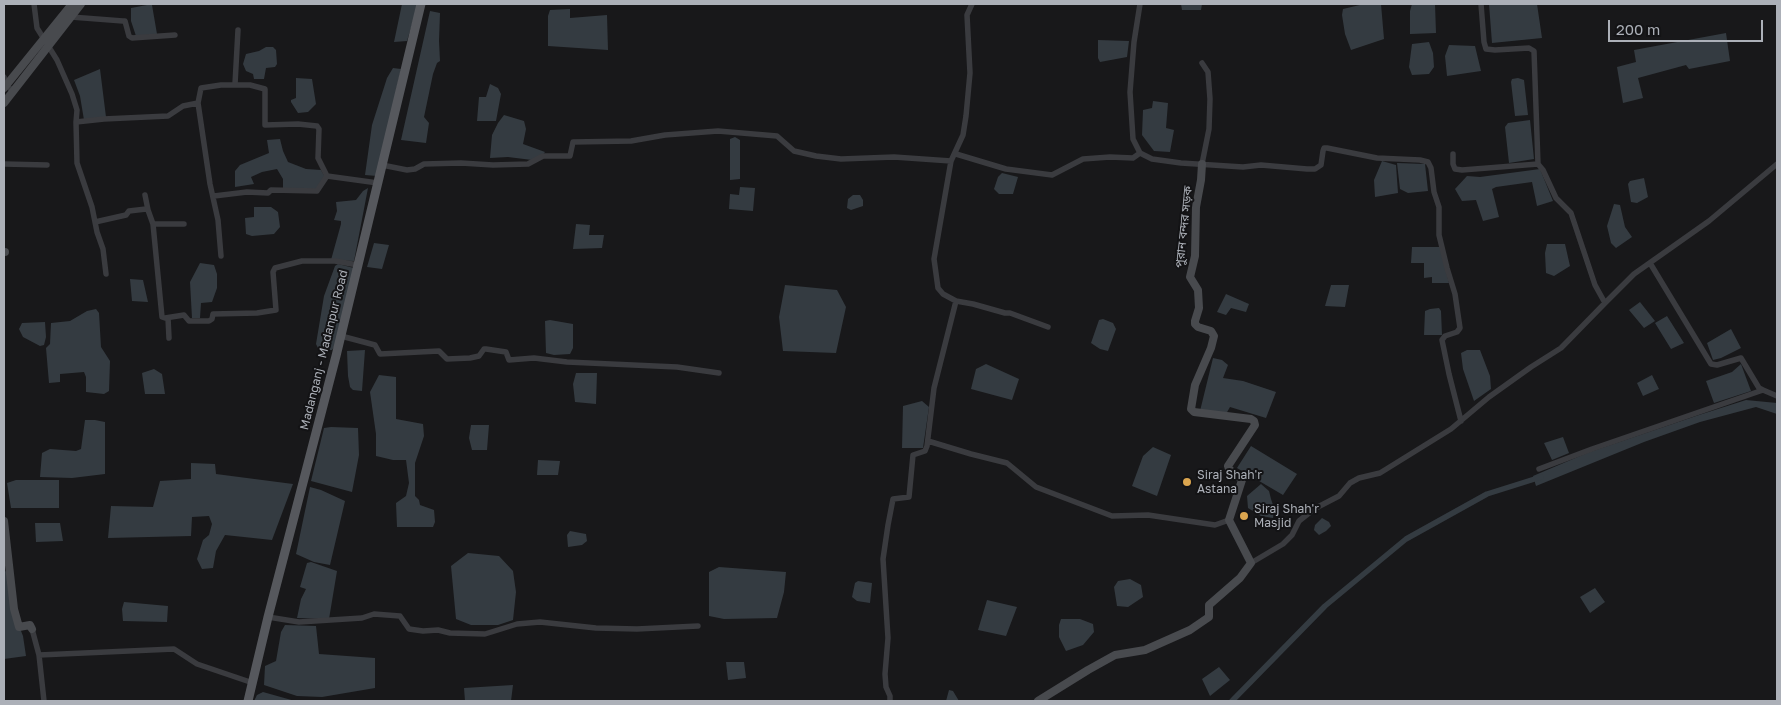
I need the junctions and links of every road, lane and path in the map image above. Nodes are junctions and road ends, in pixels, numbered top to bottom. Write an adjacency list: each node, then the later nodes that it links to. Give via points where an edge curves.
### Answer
1 (34, 4): 11 (street, via 37,28)
2 (72, 4): 11 (street)
3 (81, 4): 8 (street)
4 (422, 4): 27 (main road, Madanganj - Madanpur Road)
5 (972, 4): 20 (street, via 967,15 970,73 966,116)
6 (1140, 4): 19 (street, via 1130,92 1133,139)
7 (1481, 4): 25 (street, via 1486,49 1529,48 1534,51)
8 (70, 17): 10 (street, via 123,21 130,37); 11 (street)
9 (238, 30): 14 (street)
10 (174, 35)
11 (46, 43): 13 (street); 15 (street); 18 (street, via 72,94 77,110)
12 (1202, 63): 24 (street, via 1208,72 1210,99 1209,130)
13 (5, 84): 15 (street)
14 (235, 84): 17 (street, via 201,88); 29 (street, via 265,89 265,125 318,126 318,158)
15 (13, 91): 16 (street)
16 (4, 103)
17 (198, 103): 18 (street, via 183,106 168,116); 32 (street)
18 (76, 122): 34 (street, via 77,163)
19 (1140, 153): 20 (street, via 1133,158 1083,159 1052,175 1013,170); 24 (street, via 1152,159)
20 (956, 154): 22 (street)
21 (1454, 154): 25 (street, via 1455,169 1462,170)
22 (951, 161): 27 (street, via 816,156 794,151 777,136 718,131 631,141 572,142 570,156 543,156 528,164 424,164 406,170); 41 (street, via 934,259 938,288)
23 (4, 164): 28 (street)
24 (1202, 164): 50 (street, via 1315,169 1320,165 1324,148 1377,158 1428,162 1439,207 1439,235 1455,294 1460,328 1442,340); 54 (street, পুরান বন্দর সড়ক, via 1196,207 1195,256 1190,277 1198,290 1199,308 1195,324 1212,331 1214,336 1195,385 1191,409 1254,421 1228,466 1242,480)
25 (1538, 164): 42 (street, via 1556,198 1571,213 1593,278)
26 (1777, 164): 38 (street, via 1709,221)
27 (382, 165): 30 (main road, Madanganj - Madanpur Road)
28 (47, 166)
29 (327, 176): 30 (street); 32 (street, via 317,191 270,190 268,193)
30 (378, 183): 39 (main road, Madanganj - Madanpur Road)
31 (145, 195): 33 (street)
32 (214, 196): 37 (street)
33 (148, 210): 34 (street, via 129,211 126,215); 35 (street)
34 (95, 222): 40 (street)
35 (153, 224): 36 (street); 43 (street, via 162,316)
36 (184, 224)
37 (221, 256)
38 (1650, 263): 42 (street, via 1634,274); 48 (street, via 1711,364 1741,358)
39 (358, 265): 43 (street, via 302,261 275,268 276,310 213,314 209,321 189,321 184,314); 45 (main road, Madanganj - Madanpur Road)
40 (106, 274)
41 (956, 302): 44 (street, via 1010,313); 51 (street, via 934,388)
42 (1606, 303): 50 (street, via 1561,348 1489,398)
43 (168, 318): 46 (street)
44 (1048, 327)
45 (341, 336): 47 (street, via 375,345 380,354 439,352 447,359 470,358 479,356 486,349 506,352 509,360 534,358 677,367); 56 (main road, Madanganj - Madanpur Road)
46 (169, 338)
47 (718, 373)
48 (1763, 390): 49 (street); 52 (street)
49 (1777, 396)
50 (1461, 422): 55 (street, via 1380,473 1350,483 1339,496 1314,509 1300,521 1282,544)
51 (928, 441): 54 (street, via 1007,463 1036,487 1112,516 1148,515 1215,525); 63 (street, via 925,451 914,455 909,497 893,499 883,559 888,638 885,674)
52 (1539, 469)
53 (4, 520): 58 (street, via 14,609 19,627 30,625)
54 (1229, 520): 55 (street)
55 (1251, 564): 64 (street, via 1209,605 1209,617 1190,630 1145,650 1115,655)
56 (268, 618): 57 (street, via 299,622 362,618 374,614 400,616 409,629 485,634 517,624 540,622 629,629); 60 (main road, Madanganj - Madanpur Road)
57 (698, 626)
58 (32, 629): 59 (street)
59 (39, 655): 60 (street, via 174,649 197,664); 61 (street)
60 (253, 682): 62 (main road, Madanganj - Madanpur Road)
61 (44, 701)
62 (248, 701)
63 (890, 701)
64 (1038, 701)

